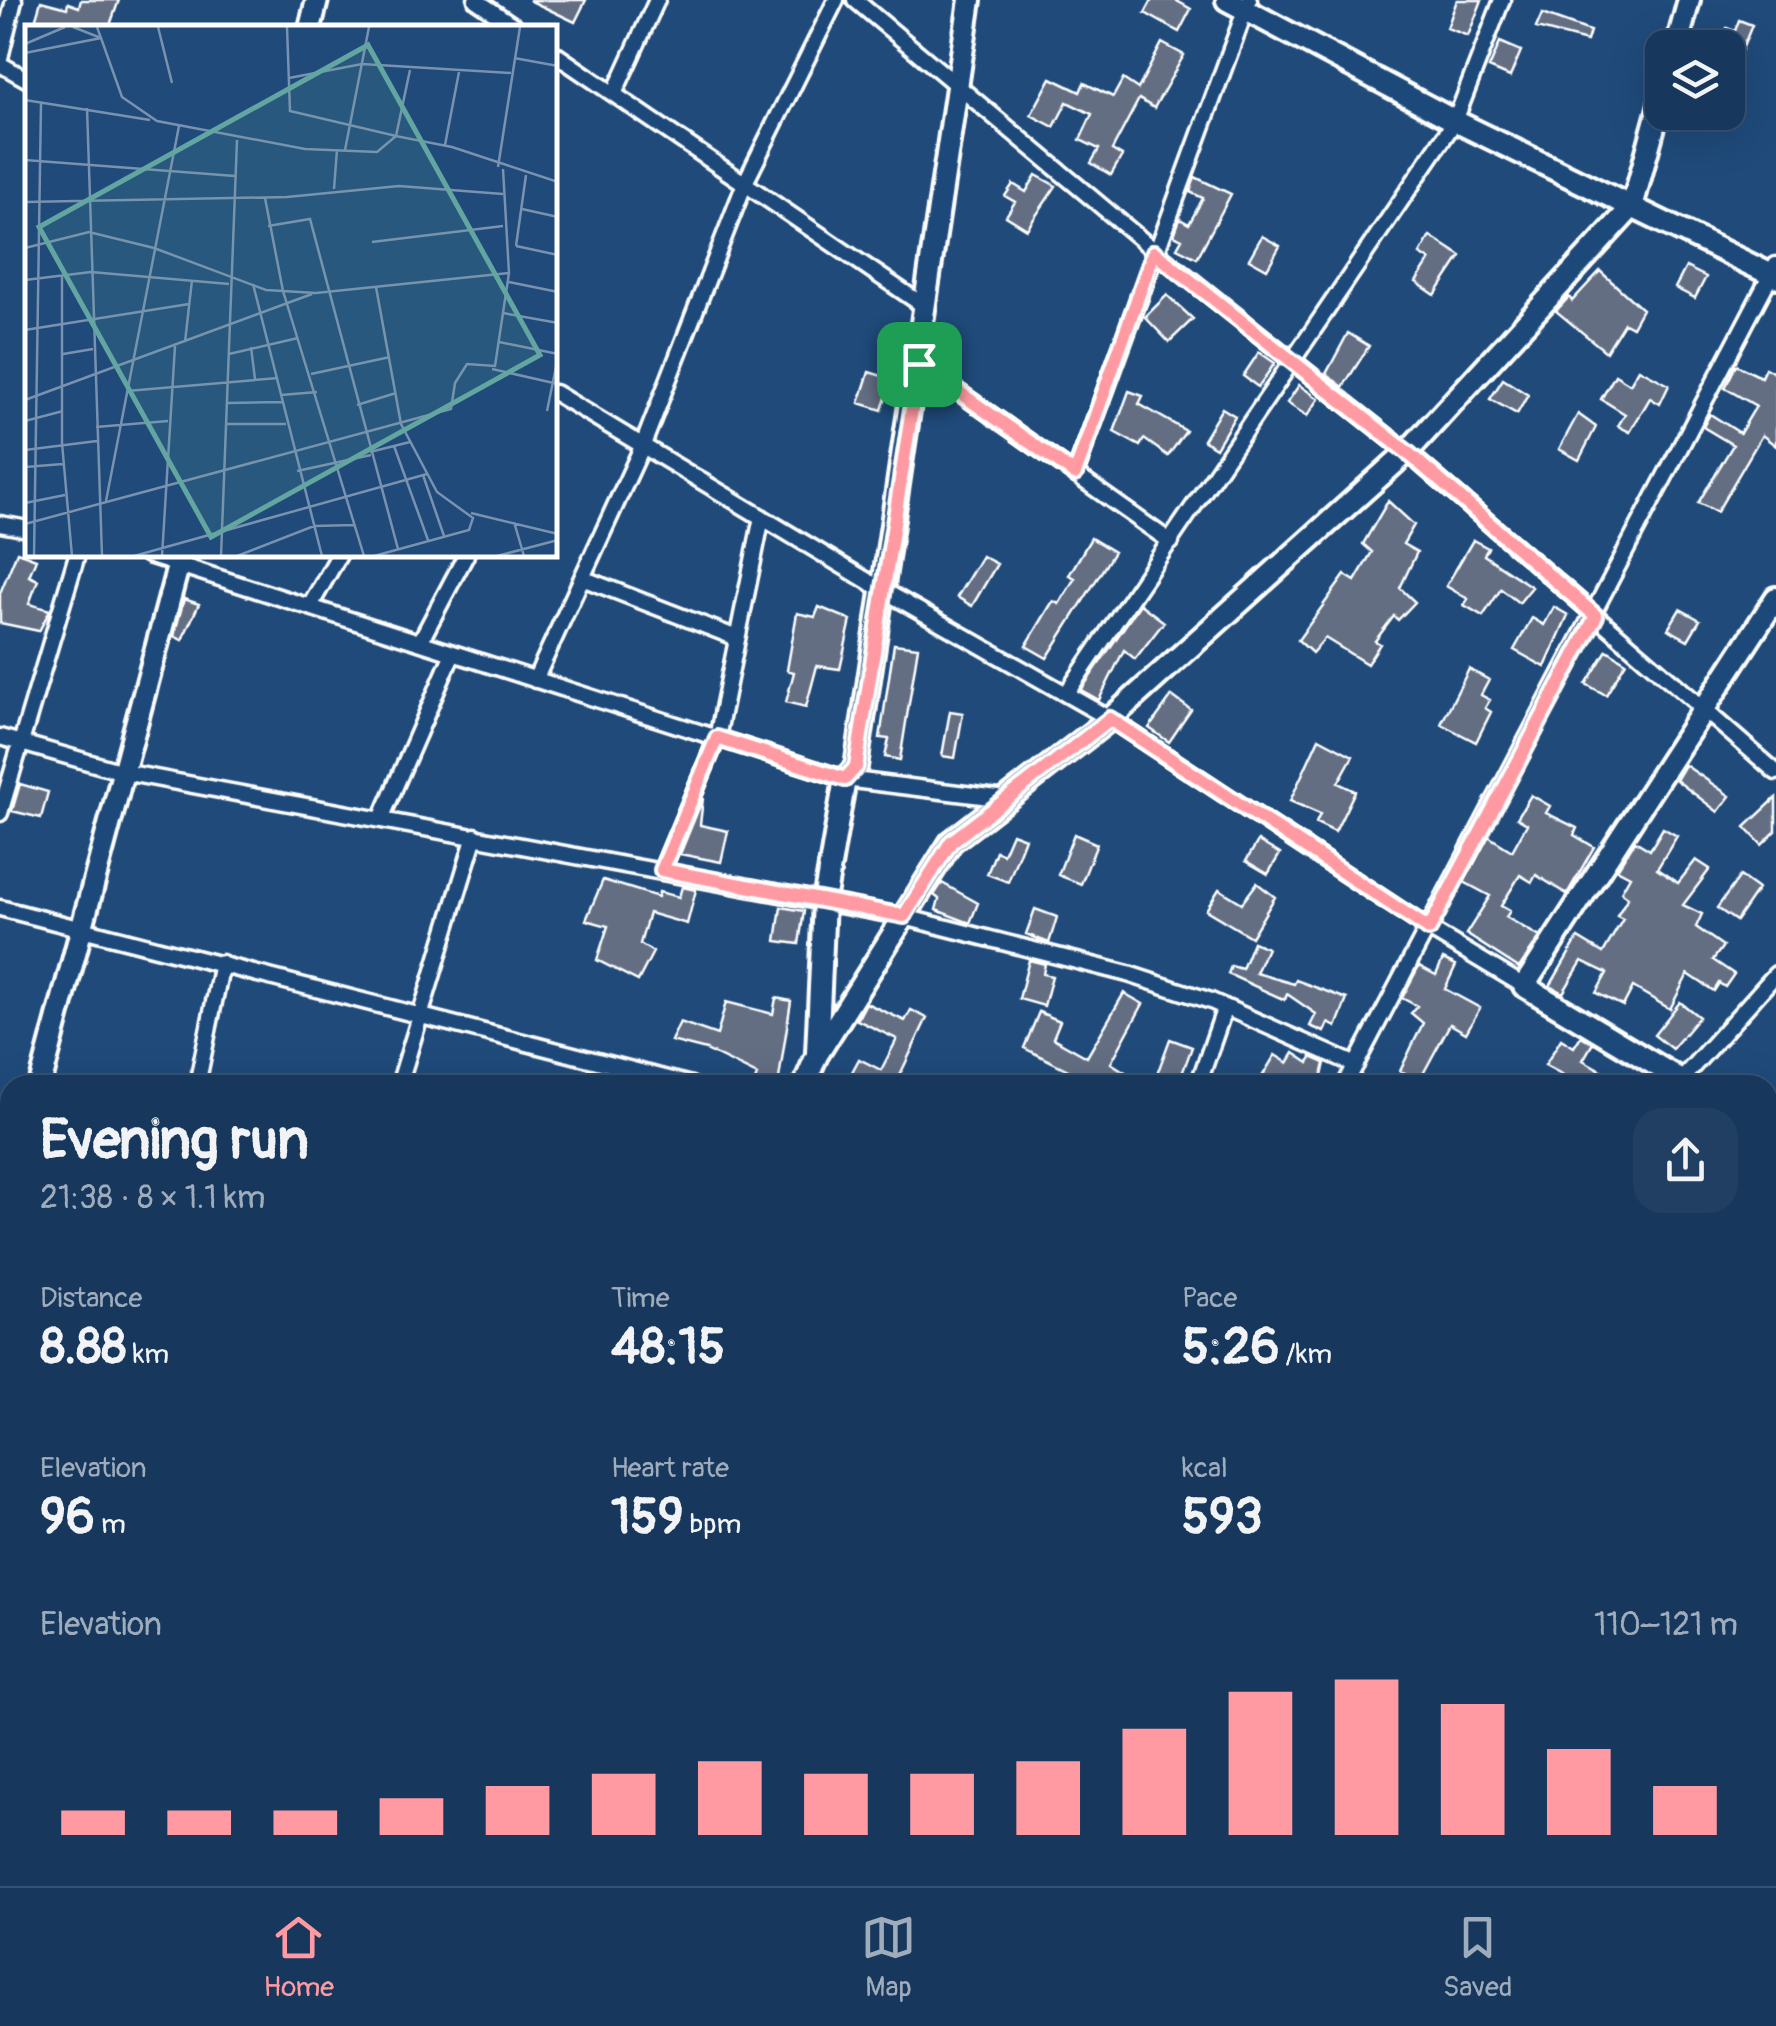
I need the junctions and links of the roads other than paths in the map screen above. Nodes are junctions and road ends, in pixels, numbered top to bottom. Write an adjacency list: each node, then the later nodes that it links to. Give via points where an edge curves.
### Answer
1 (14, 0): 15 (street)
2 (317, 0): 11 (street)
3 (476, 0): 12 (street)
4 (658, 0): 18 (street)
5 (836, 0): 21 (street)
6 (855, 0): 17 (street)
7 (970, 0): 17 (street)
8 (1502, 0): 19 (street)
9 (1689, 0): 13 (street)
10 (1240, 3): 19 (street); 23 (street)
11 (311, 25)
12 (512, 25)
13 (1681, 30)
14 (558, 56): 18 (street)
15 (0, 61): 16 (street)
16 (25, 78)
17 (959, 87): 23 (street); 25 (street)
18 (614, 94): 21 (street)
19 (1456, 121): 22 (street); 26 (street)
20 (1653, 130): 22 (street)
21 (744, 183): 25 (street); 29 (street)
22 (1632, 207): 24 (street); 30 (street)
23 (1154, 252): 26 (street); 31 (street)
24 (1774, 272): 44 (street)
25 (927, 308): 27 (street)
26 (1295, 363): 30 (street); 35 (street)
27 (919, 364): 31 (street); 41 (street)
28 (558, 395): 29 (street)
29 (643, 445): 32 (street); 40 (street)
30 (1407, 452): 44 (street); 51 (street)
31 (1075, 474): 35 (street)
32 (762, 517): 41 (street); 45 (street)
33 (0, 524): 34 (street)
34 (25, 529)
35 (1172, 542): 49 (street)
36 (76, 558): 54 (street)
37 (180, 558): 43 (street); 55 (street)
38 (337, 558): 43 (street)
39 (464, 558): 46 (street)
40 (582, 578): 45 (street); 48 (street)
41 (881, 589): 49 (street); 57 (street, via 856,767)
42 (1776, 598): 50 (street)
43 (310, 606): 46 (street)
44 (1596, 616): 50 (street); 67 (street)
45 (737, 638): 53 (street)
46 (420, 642): 47 (street)
47 (453, 653): 48 (street); 60 (street)
48 (535, 680): 53 (street)
49 (1066, 694): 51 (street)
50 (1702, 708): 56 (street); 70 (street)
51 (1110, 719): 58 (street); 67 (street)
52 (0, 737): 54 (street)
53 (717, 738): 57 (street); 62 (street)
54 (21, 742): 55 (street); 59 (street)
55 (123, 772): 60 (street); 66 (street)
56 (1776, 772)
57 (845, 779): 58 (street); 63 (street)
58 (1006, 799): 65 (street, via 951,842)
59 (0, 813)
60 (381, 819): 61 (street)
61 (475, 836): 62 (street); 72 (street)
62 (662, 870): 63 (street)
63 (824, 902): 65 (street); 73 (street)
64 (0, 908): 66 (street)
65 (904, 916): 71 (street, via 1128,974); 73 (street)
66 (83, 927): 68 (street); 75 (street)
67 (1429, 929): 70 (street); 74 (street)
68 (222, 963): 72 (street); 76 (street)
69 (1776, 974): 83 (street)
70 (1524, 986): 82 (street)
71 (1225, 1007): 74 (street); 80 (street)
72 (421, 1015): 77 (street); 78 (street)
73 (817, 1055): 79 (street)
74 (1356, 1065): 81 (street)
75 (43, 1075)
76 (199, 1075)
77 (402, 1075)
78 (652, 1075)
79 (808, 1075)
80 (1201, 1075)
81 (1351, 1075)
82 (1668, 1075)
83 (1685, 1075)

